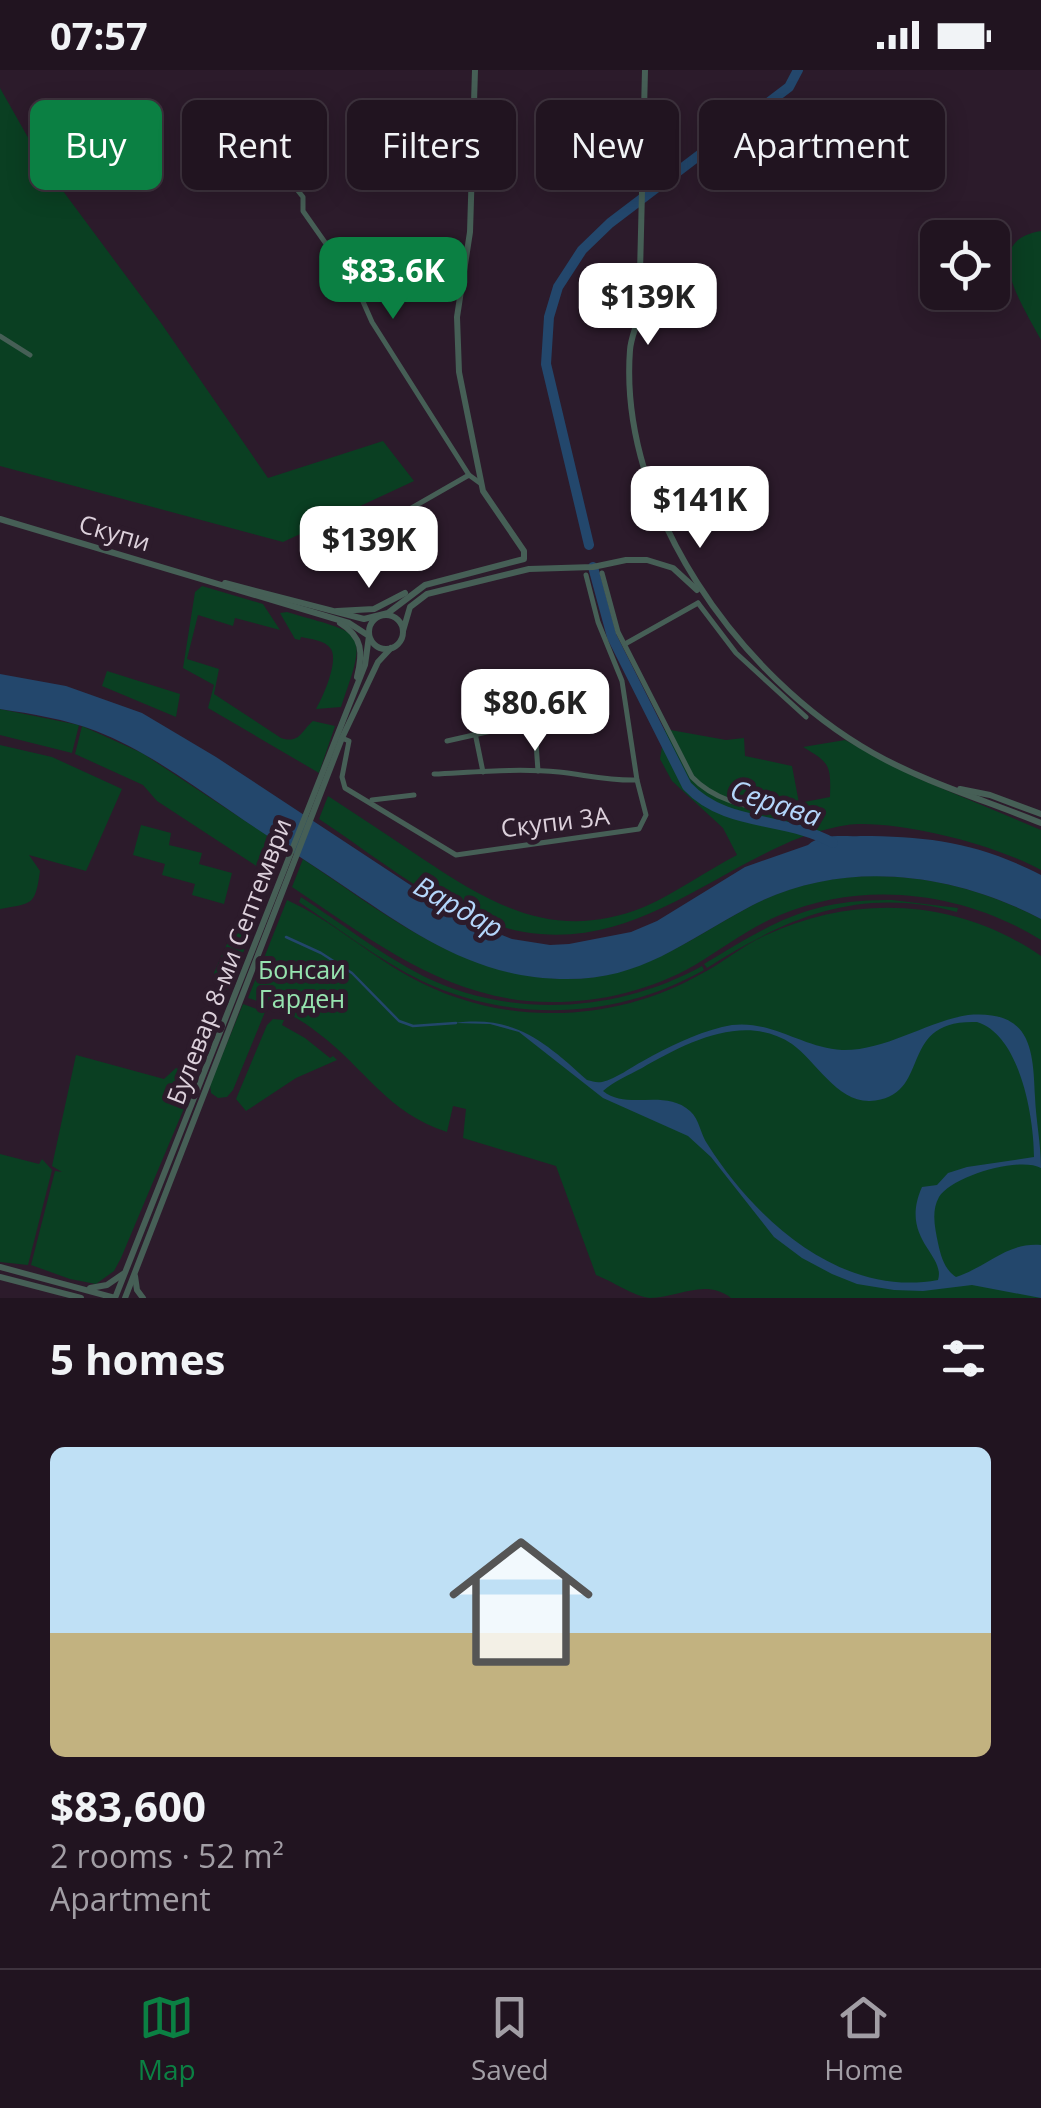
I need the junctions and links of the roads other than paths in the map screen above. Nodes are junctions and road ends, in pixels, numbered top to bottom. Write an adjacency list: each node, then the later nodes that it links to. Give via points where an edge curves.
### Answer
1 (476, 70): 7 (street, via 472,205 457,328)
2 (645, 70): 10 (street, via 639,313 630,379 654,494)
3 (297, 190): 6 (street, via 303,212 358,288 372,322)
4 (0, 336): 5 (street)
5 (30, 355)
6 (469, 475): 7 (street); 9 (street, via 380,526)
7 (480, 483): 15 (street, via 524,559)
8 (0, 520): 14 (street, Скупи)
9 (339, 540)
10 (676, 547): 11 (street, via 668,561); 16 (street)
11 (658, 562): 12 (street, via 629,560); 16 (street, via 676,570)
12 (603, 569): 20 (street, via 539,568 427,594 410,607); 22 (street, via 612,618)
13 (586, 575): 36 (street, Скупи 3А, via 622,682)
14 (219, 582): 17 (street, Скупи); 18 (street, Скупи)
15 (425, 586): 17 (street, via 367,610); 19 (street)
16 (701, 600): 22 (street); 25 (street, via 736,653); 37 (street, via 802,704 872,753)
17 (312, 606): 19 (street, Скупи, via 357,619)
18 (326, 616): 21 (street, Скупи); 24 (street, via 359,642)
19 (381, 616): 20 (street, via 396,619); 21 (street, via 370,624)
20 (403, 631): 23 (street)
21 (370, 636): 23 (street); 24 (street, Булевар 8-ми Септември)
22 (626, 644): 41 (street, via 698,784 725,800)
23 (391, 648): 29 (street, Булевар 8-ми Септември)
24 (355, 690): 35 (street, Булевар 8-ми Септември)
25 (806, 717)
26 (472, 718): 28 (street)
27 (509, 728): 28 (street)
28 (476, 732): 30 (street); 32 (street)
29 (342, 738): 35 (street, Булевар 8-ми Септември); 39 (street, Скупи 3А, via 349,741 342,783)
30 (446, 740)
31 (536, 743): 33 (street)
32 (483, 772): 33 (street); 34 (street)
33 (538, 772): 36 (street)
34 (434, 774)
35 (323, 779): 44 (street, Булевар 8-ми Септември)
36 (637, 780): 39 (street, Скупи 3А, via 646,815 634,831 462,855)
37 (930, 780): 40 (street); 42 (street)
38 (414, 794): 39 (street)
39 (370, 801)
40 (1041, 814)
41 (810, 820)
42 (1041, 823)
43 (0, 1267): 46 (street)
44 (131, 1269): 46 (street, via 107,1286); 48 (street, Булевар 8-ми Септември); 49 (street, Булевар 8-ми Септември); 50 (street)
45 (0, 1276): 47 (street)
46 (79, 1287): 48 (street)
47 (78, 1298)
48 (115, 1298)
49 (124, 1298)
50 (143, 1298)

